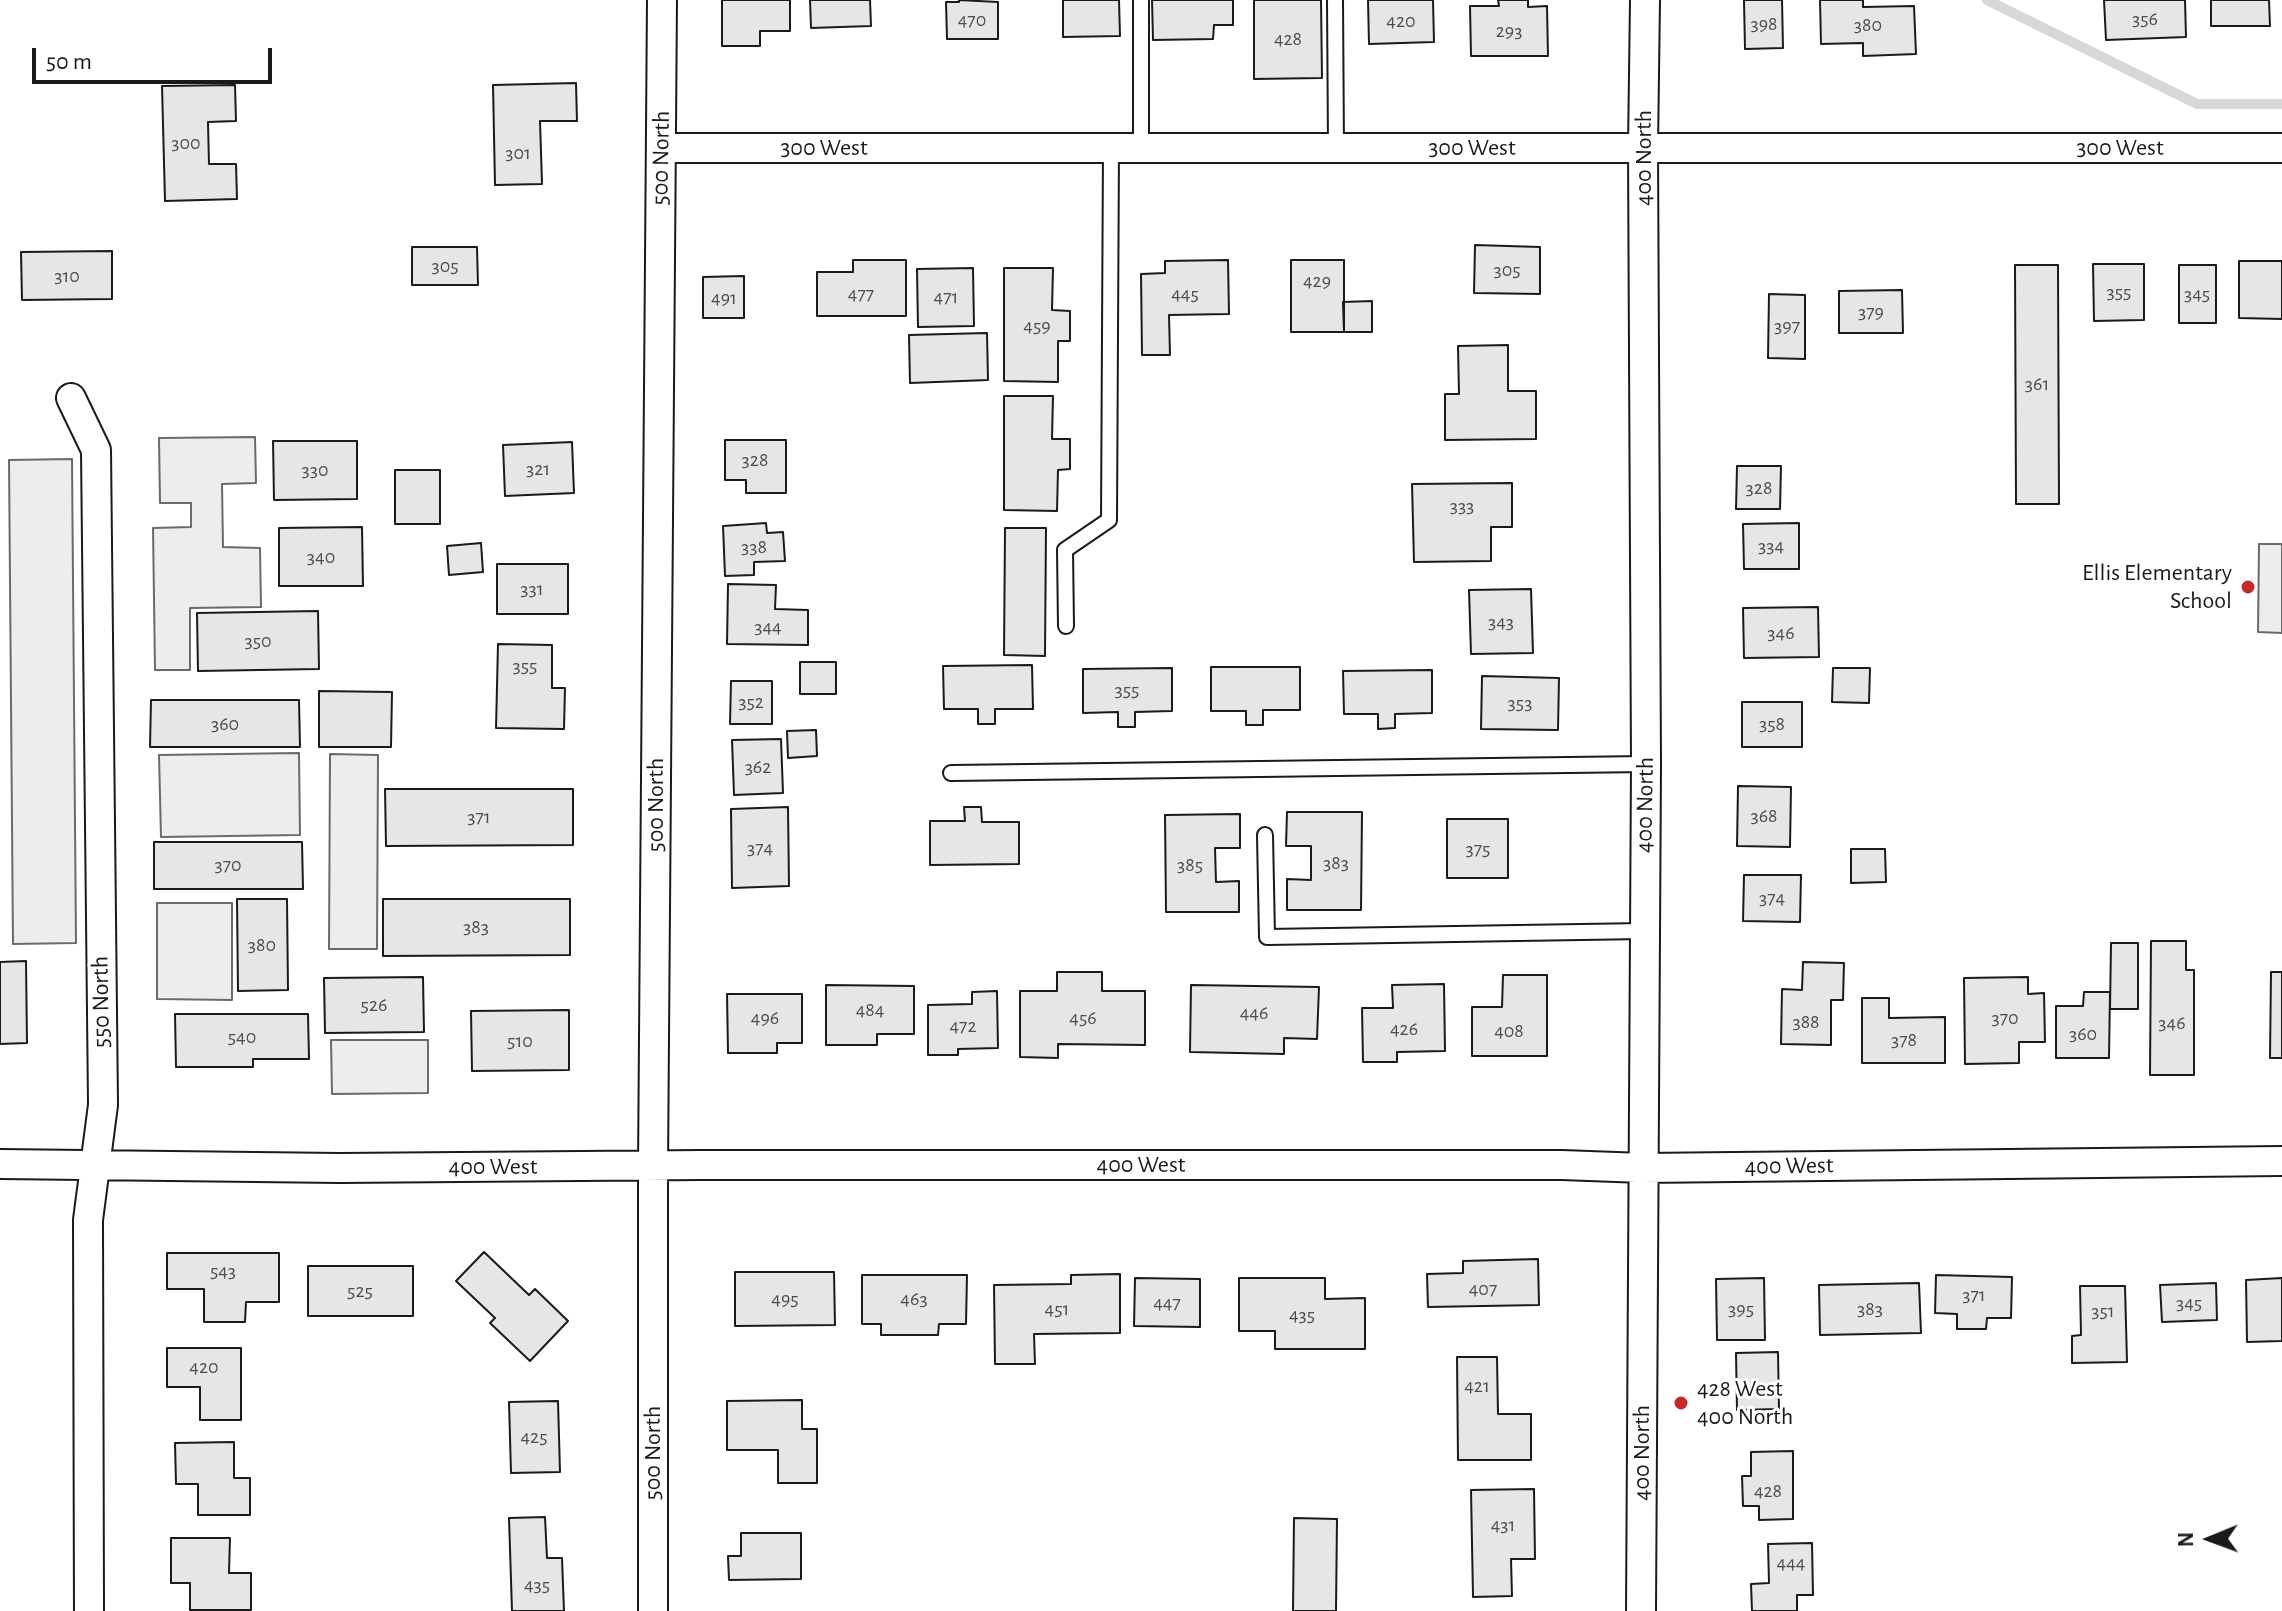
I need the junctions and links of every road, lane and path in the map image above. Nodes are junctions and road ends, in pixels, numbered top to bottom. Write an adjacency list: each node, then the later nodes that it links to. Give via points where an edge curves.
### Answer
1 (662, 0): 6 (street, 500 North)
2 (1141, 0): 5 (lane)
3 (1335, 0): 8 (lane)
4 (1645, 0): 9 (street, 400 North)
5 (1141, 147): 7 (street, 300 West); 8 (street, 300 West)
6 (662, 148): 7 (street, 300 West); 20 (street, 500 North)
7 (1111, 148): 12 (lane, via 1109,520 1065,550)
8 (1336, 148): 9 (street, 300 West)
9 (1643, 148): 10 (street, 300 West); 13 (street, 400 North)
10 (2282, 148)
11 (71, 398): 19 (street, 550 North, via 96,450 103,1105)
12 (1066, 626)
13 (1646, 764): 14 (lane); 16 (street, 400 North)
14 (951, 773)
15 (1265, 835): 16 (lane, via 1267,937)
16 (1644, 931): 21 (street, 400 North)
17 (2282, 1161): 21 (street, 400 West)
18 (0, 1164): 19 (street, 400 West)
19 (96, 1165): 20 (street, 400 West); 22 (street, 550 North, via 88,1220)
20 (653, 1166): 21 (street, 400 West); 23 (street, 500 North)
21 (1643, 1168): 24 (street, 400 North)
22 (89, 1611)
23 (653, 1611)
24 (1641, 1611)

